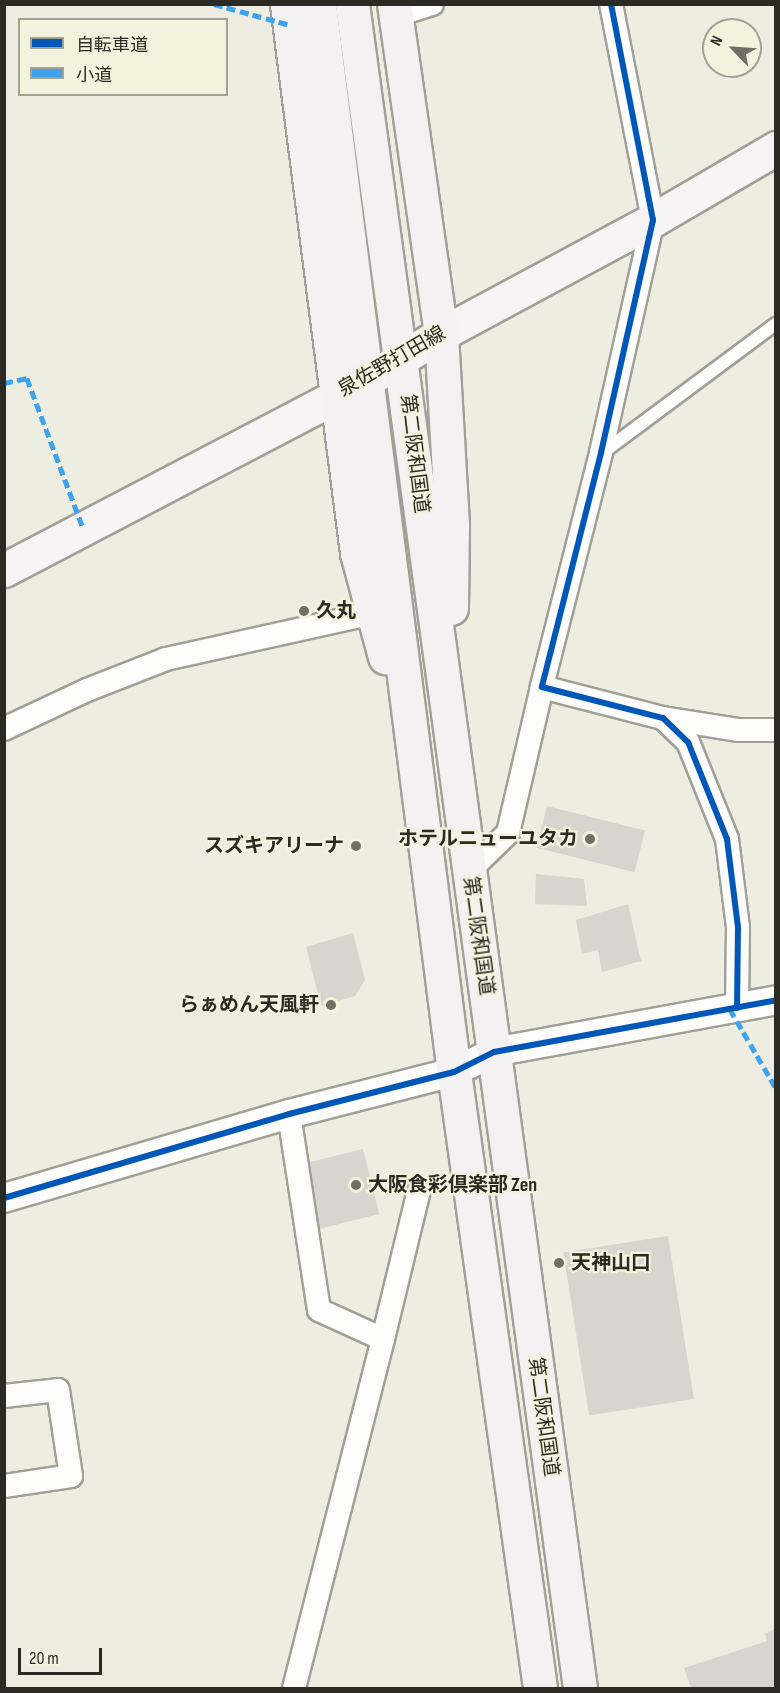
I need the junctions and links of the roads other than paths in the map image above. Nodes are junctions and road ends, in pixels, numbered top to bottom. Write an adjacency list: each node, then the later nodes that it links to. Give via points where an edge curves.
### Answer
1 (287, 4): 13 (highway)
2 (320, 4): 12 (highway, 第二阪和国道)
3 (352, 4): 11 (highway, 第二阪和国道)
4 (432, 4): 6 (street)
5 (611, 4): 8 (street)
6 (394, 10): 10 (highway)
7 (776, 148): 8 (main road, 泉佐野打田線)
8 (653, 220): 10 (main road, 泉佐野打田線); 14 (street)
9 (776, 324): 14 (lane)
10 (441, 334): 11 (main road, 泉佐野打田線); 21 (highway, via 452,525)
11 (401, 358): 12 (main road, 泉佐野打田線); 21 (highway, 第二阪和国道)
12 (368, 380): 13 (main road, 泉佐野打田線); 22 (highway, 第二阪和国道)
13 (336, 395): 15 (main road, 泉佐野打田線); 16 (highway, via 357,553)
14 (601, 453): 17 (street)
15 (4, 570)
16 (373, 613): 19 (street, via 166,659); 22 (highway)
17 (542, 687): 18 (street); 23 (street, via 508,833)
18 (663, 718): 20 (street, via 739,730); 25 (street, via 688,742 727,839 738,927)
19 (4, 729)
20 (776, 730)
21 (450, 733): 23 (highway, 第二阪和国道)
22 (416, 769): 27 (highway, 第二阪和国道)
23 (469, 871): 26 (highway, 第二阪和国道)
24 (776, 1000): 25 (street)
25 (737, 1008): 26 (street)
26 (494, 1052): 27 (street); 36 (highway, 第二阪和国道)
27 (454, 1072): 28 (street); 35 (highway, 第二阪和国道)
28 (289, 1114): 30 (street); 31 (street, via 319,1310)
29 (419, 1190): 31 (street)
30 (4, 1198)
31 (383, 1339): 34 (street)
32 (4, 1396): 33 (street, via 58,1390 71,1476)
33 (4, 1486)
34 (294, 1689)
35 (540, 1689)
36 (580, 1689)

